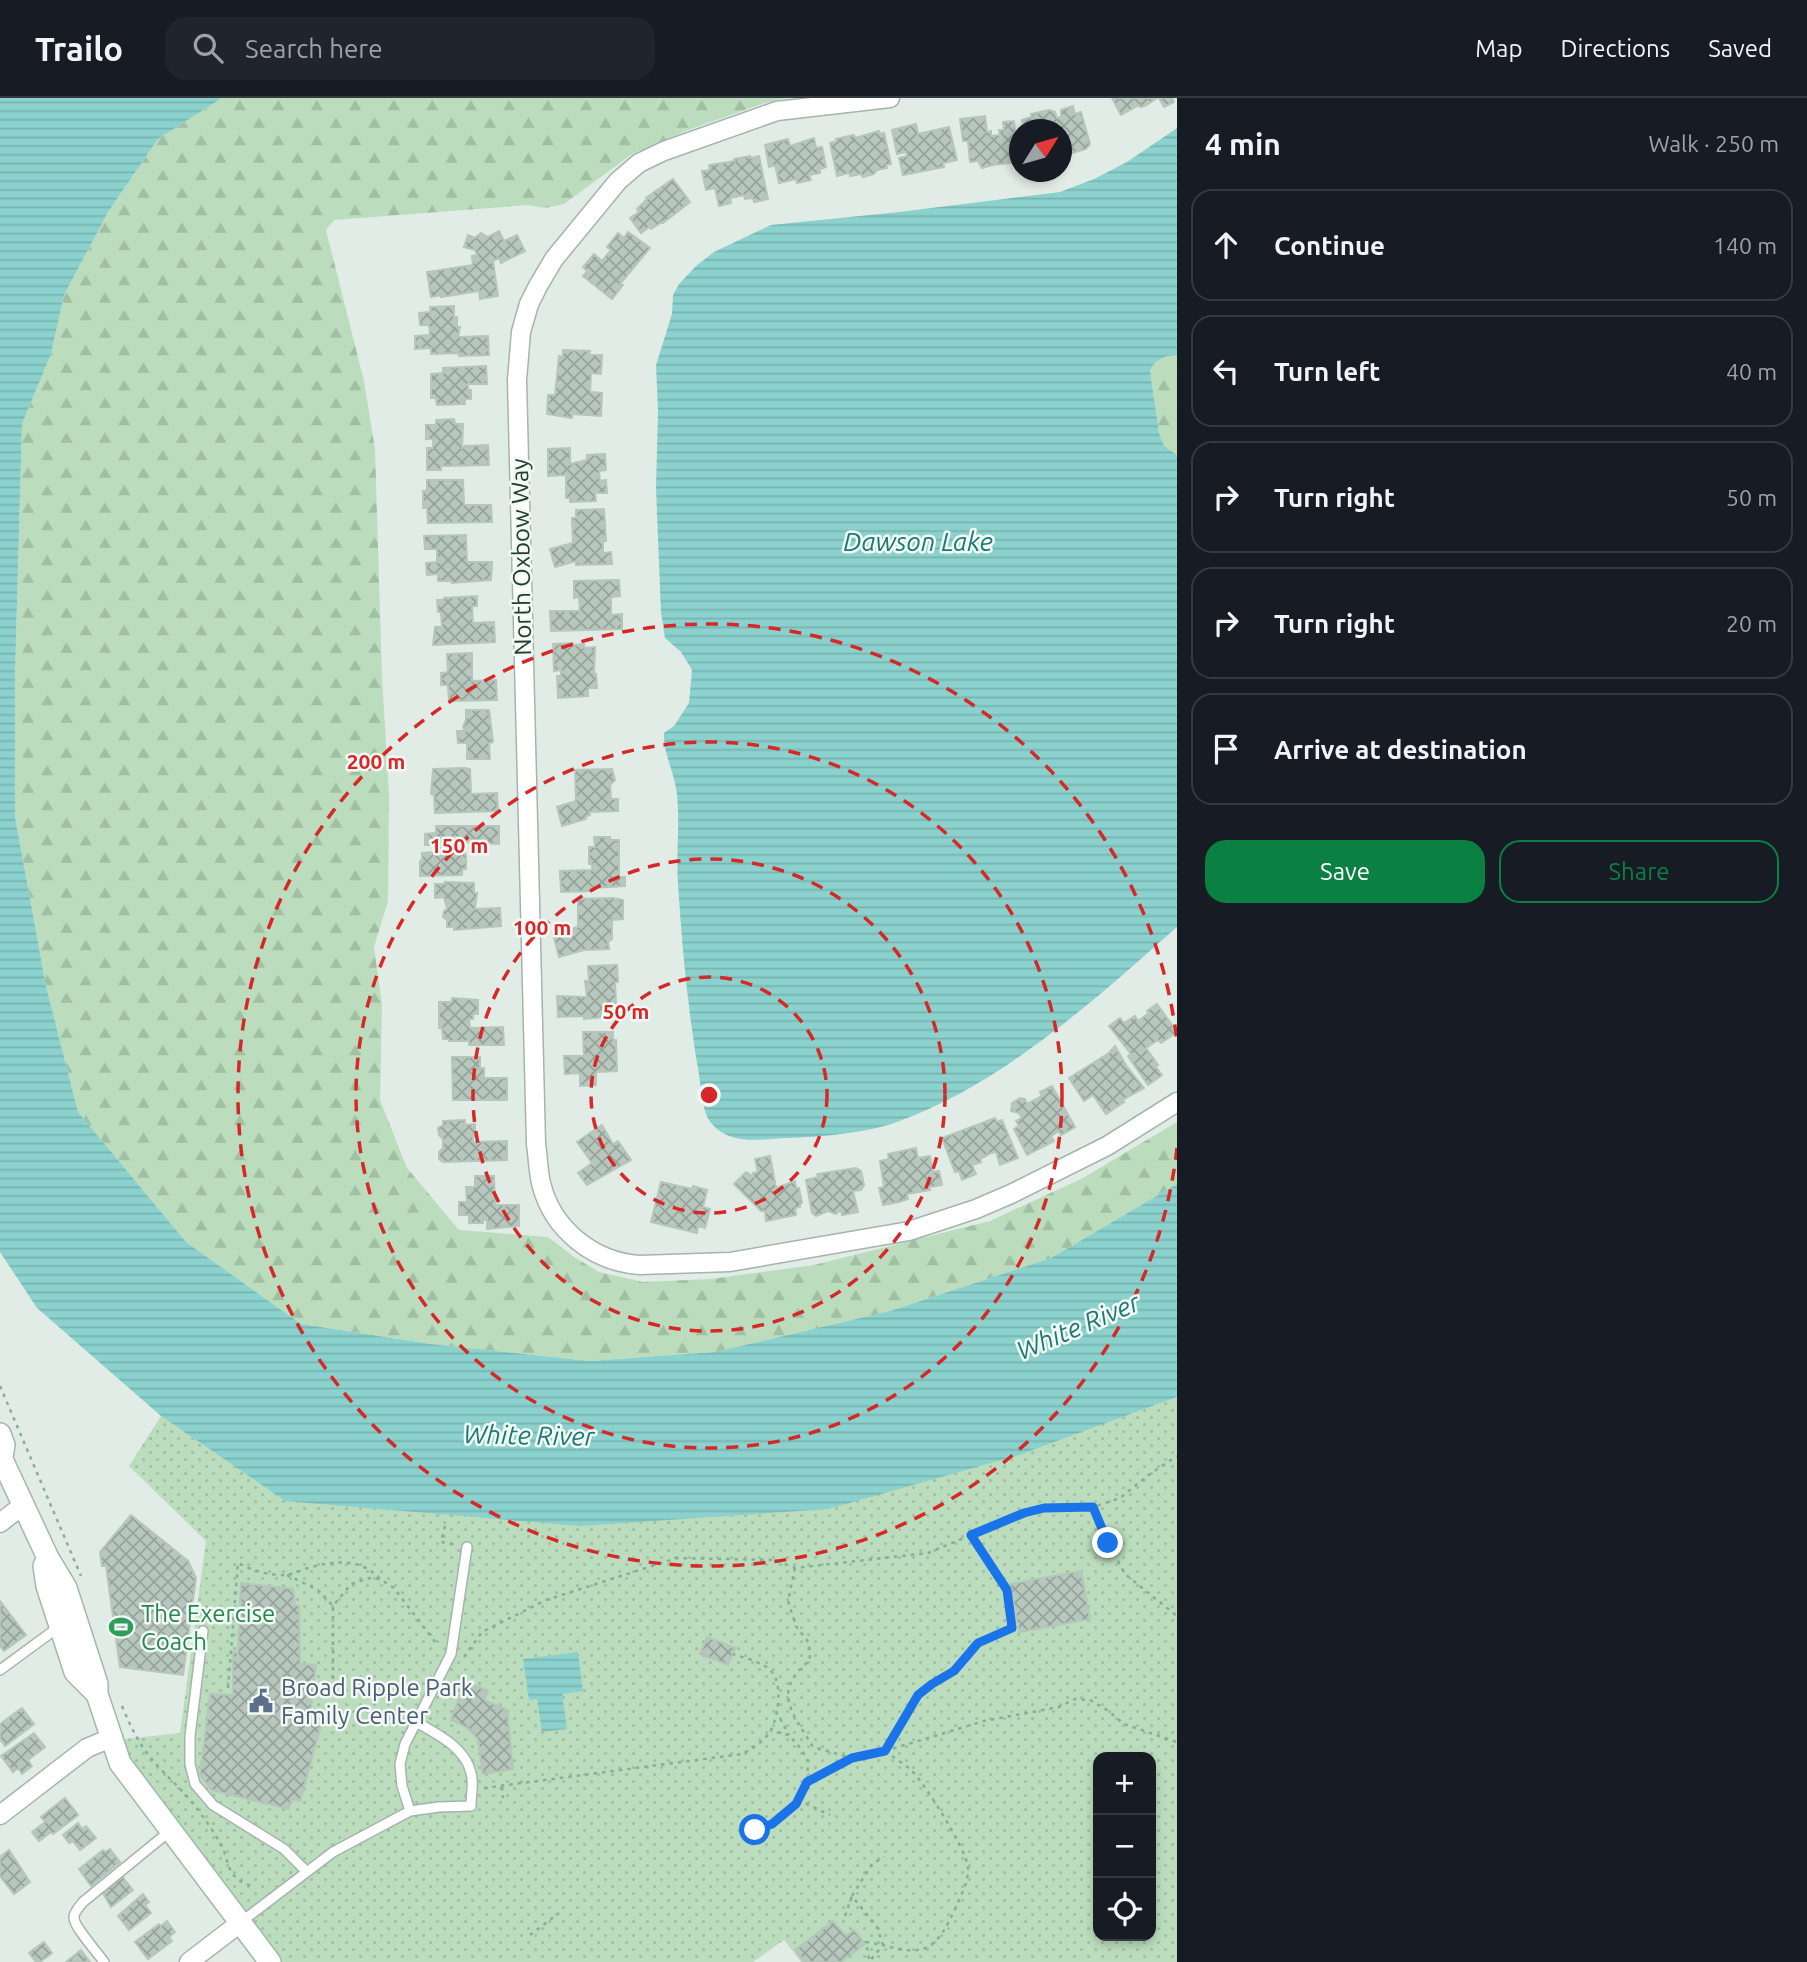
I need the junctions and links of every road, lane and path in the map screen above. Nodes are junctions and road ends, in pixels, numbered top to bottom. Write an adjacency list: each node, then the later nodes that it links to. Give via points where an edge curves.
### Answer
1 (890, 98): 2 (street, North Oxbow Way, via 777,111 639,163 618,181 554,259 524,317 517,387 536,1144 541,1184 552,1212 577,1240 603,1256 640,1265 730,1262 909,1231 976,1209 1107,1146)
2 (1177, 1102)
3 (0, 1386): 17 (path)
4 (0, 1434): 6 (street)
5 (1177, 1456): 8 (path, via 1119,1499)
6 (1, 1457): 7 (street)
7 (23, 1505): 9 (street); 13 (street)
8 (1093, 1507): 11 (path, via 1034,1511); 19 (path, via 1125,1574)
9 (0, 1523)
10 (445, 1526): 12 (path, via 441,1542)
11 (971, 1535): 14 (path, via 928,1553); 36 (path, via 1007,1590 1012,1628 978,1643 954,1671 918,1695)
12 (467, 1547): 31 (lane, via 451,1654)
13 (48, 1558): 20 (street, via 44,1566 47,1586); 27 (street, via 69,1596)
14 (795, 1569): 24 (path, via 775,1560 677,1558 546,1600 482,1632); 37 (path, via 788,1601 796,1626 809,1643 810,1660 797,1670 787,1688 788,1705 813,1747)
15 (286, 1575): 16 (path, via 344,1562 363,1566); 18 (path, via 318,1590); 26 (path, via 238,1563)
16 (380, 1579): 18 (path, via 351,1584); 22 (path, via 394,1588)
17 (83, 1581)
18 (333, 1606): 28 (path)
19 (1177, 1616)
20 (60, 1626): 25 (lane); 27 (street, via 75,1672)
21 (203, 1631): 49 (lane, via 190,1736 195,1784 213,1805 284,1849)
22 (436, 1643)
23 (733, 1654): 30 (path, via 774,1674)
24 (462, 1660)
25 (0, 1670)
26 (228, 1688)
27 (97, 1694): 34 (street)
28 (333, 1696)
29 (120, 1701): 50 (path, via 149,1756 183,1791 220,1843 229,1869 239,1882)
30 (776, 1711): 32 (path); 33 (path)
31 (416, 1722): 43 (lane, via 400,1764); 43 (lane, via 460,1751 471,1772 471,1806)
32 (771, 1731): 33 (path); 39 (path, via 741,1754)
33 (789, 1735): 38 (path, via 808,1762)
34 (113, 1737): 44 (street, via 87,1748); 47 (street, via 120,1763)
35 (1177, 1742): 36 (path, via 1124,1724 1090,1700 1075,1699)
36 (885, 1751): 37 (path); 56 (path, via 912,1771 956,1836 968,1866 965,1888 945,1931 928,1948 907,1952)
37 (852, 1758): 38 (path)
38 (807, 1782): 42 (path)
39 (502, 1786): 40 (path); 41 (path)
40 (482, 1788)
41 (503, 1798)
42 (798, 1800): 45 (path); 46 (path, via 772,1824)
43 (410, 1811): 49 (lane)
44 (0, 1815)
45 (830, 1815)
46 (755, 1830)
47 (170, 1831): 54 (street); 58 (lane, via 83,1902 74,1916)
48 (884, 1857): 51 (path, via 872,1864)
49 (306, 1871): 54 (lane)
50 (252, 1886)
51 (852, 1896): 53 (path); 56 (path, via 877,1927)
52 (559, 1913): 55 (path)
53 (845, 1916)
54 (240, 1923): 59 (street); 60 (street)
55 (530, 1935)
56 (883, 1945): 57 (path); 57 (path, via 866,1942)
57 (869, 1961)
58 (104, 1962)
59 (189, 1962)
60 (270, 1962)

